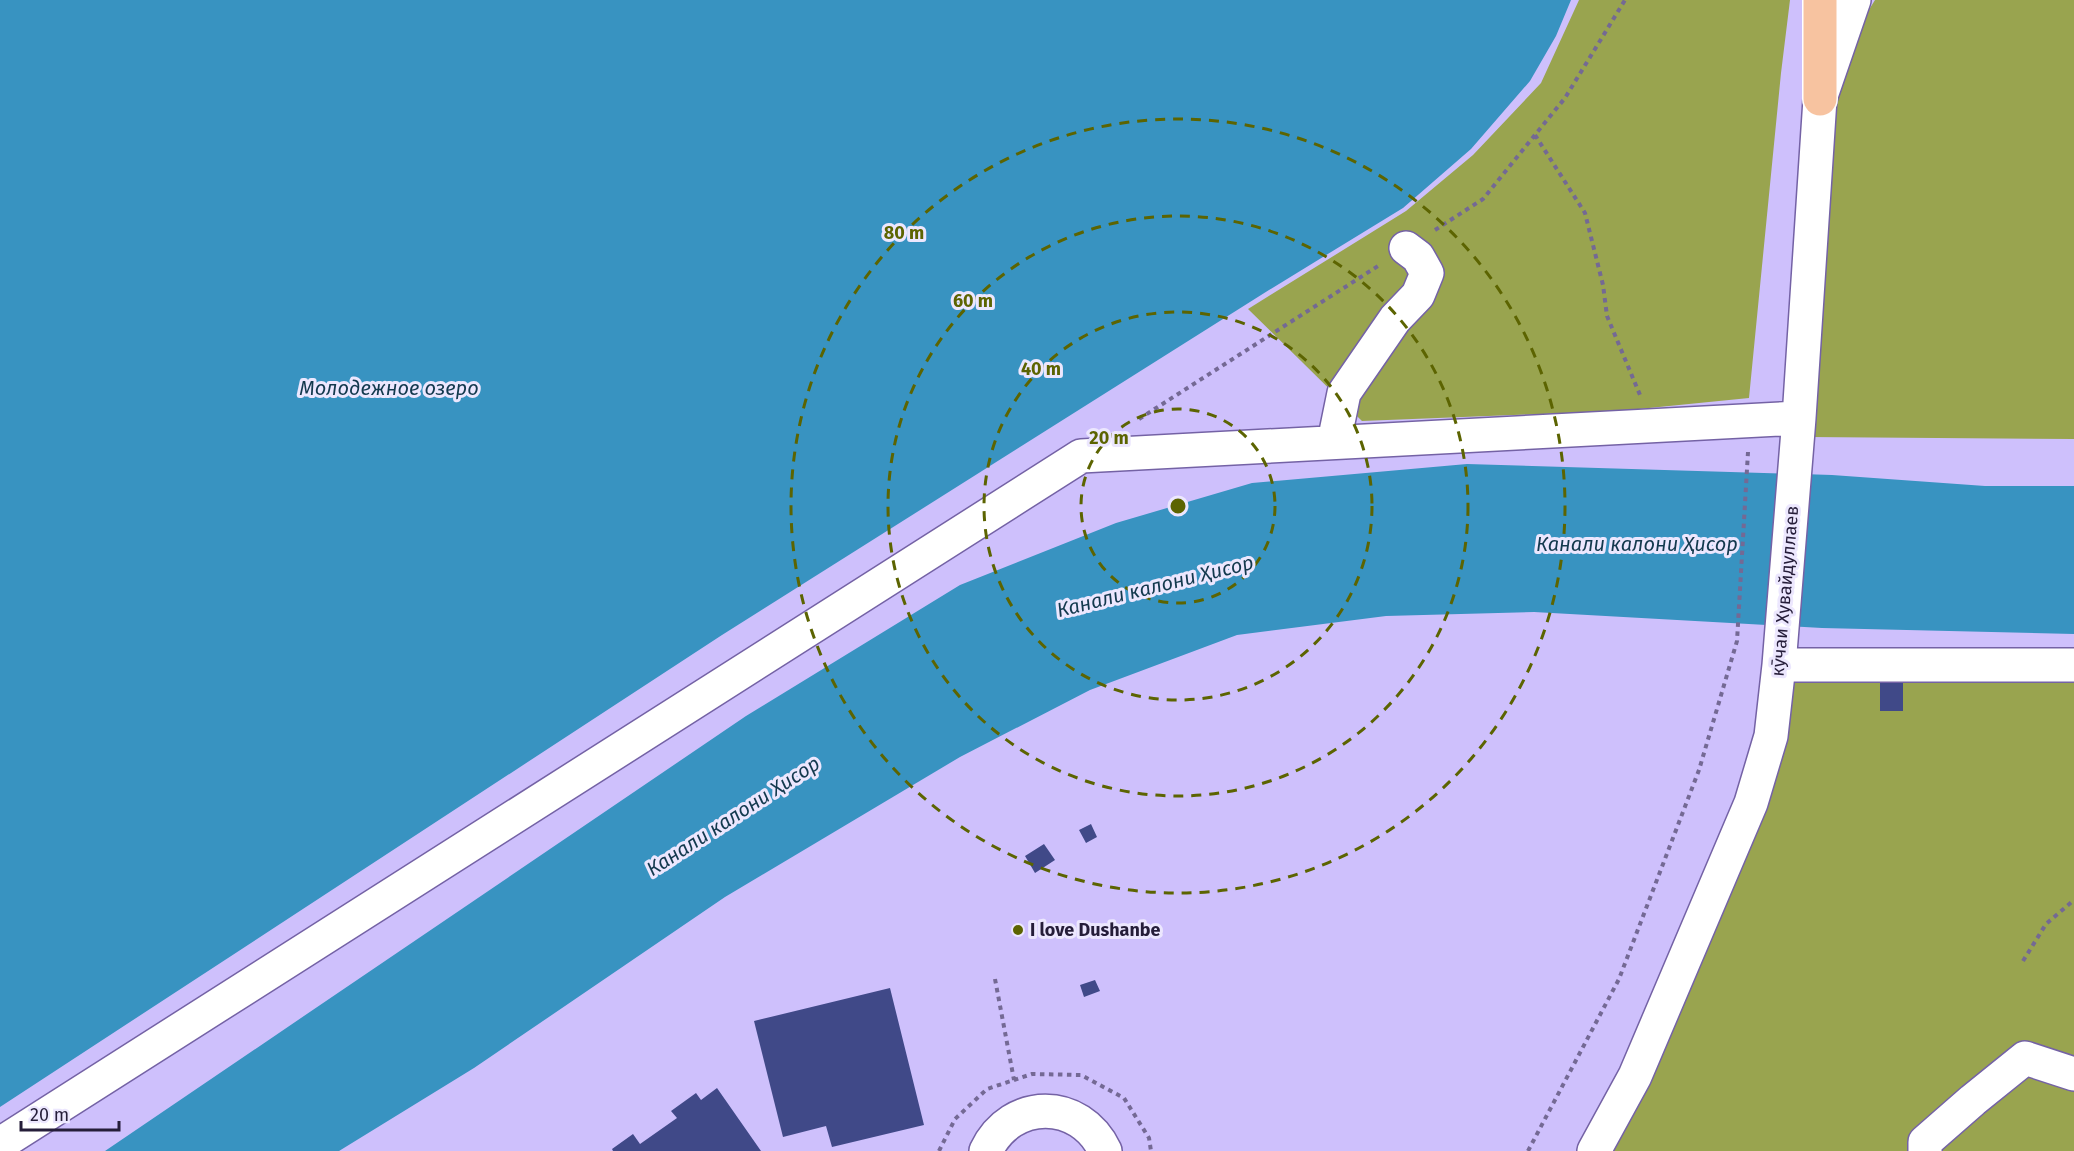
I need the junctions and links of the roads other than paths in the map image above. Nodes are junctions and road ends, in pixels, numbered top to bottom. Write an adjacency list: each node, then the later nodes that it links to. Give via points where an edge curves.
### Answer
1 (1820, 0): 3 (highway)
2 (1854, 0): 3 (street, кӯчаи Хувайдуллаев)
3 (1820, 99): 5 (street, кӯчаи Хувайдуллаев)
4 (1406, 248): 6 (street, via 1427,273 1418,295 1395,319 1344,393)
5 (1799, 418): 6 (street); 7 (street, кӯчаи Хувайдуллаев)
6 (1334, 442): 10 (street, via 1081,456)
7 (1779, 665): 8 (street); 13 (street, кӯчаи Хувайдуллаев, via 1771,736 1751,803 1635,1076)
8 (2074, 665)
9 (2074, 1074): 14 (street, via 2025,1058 1925,1142)
10 (0, 1144)
11 (986, 1151): 12 (street, via 1006,1124 1024,1114 1045,1110 1065,1113 1084,1123)
12 (1105, 1151)
13 (1594, 1151)
14 (1925, 1151)

